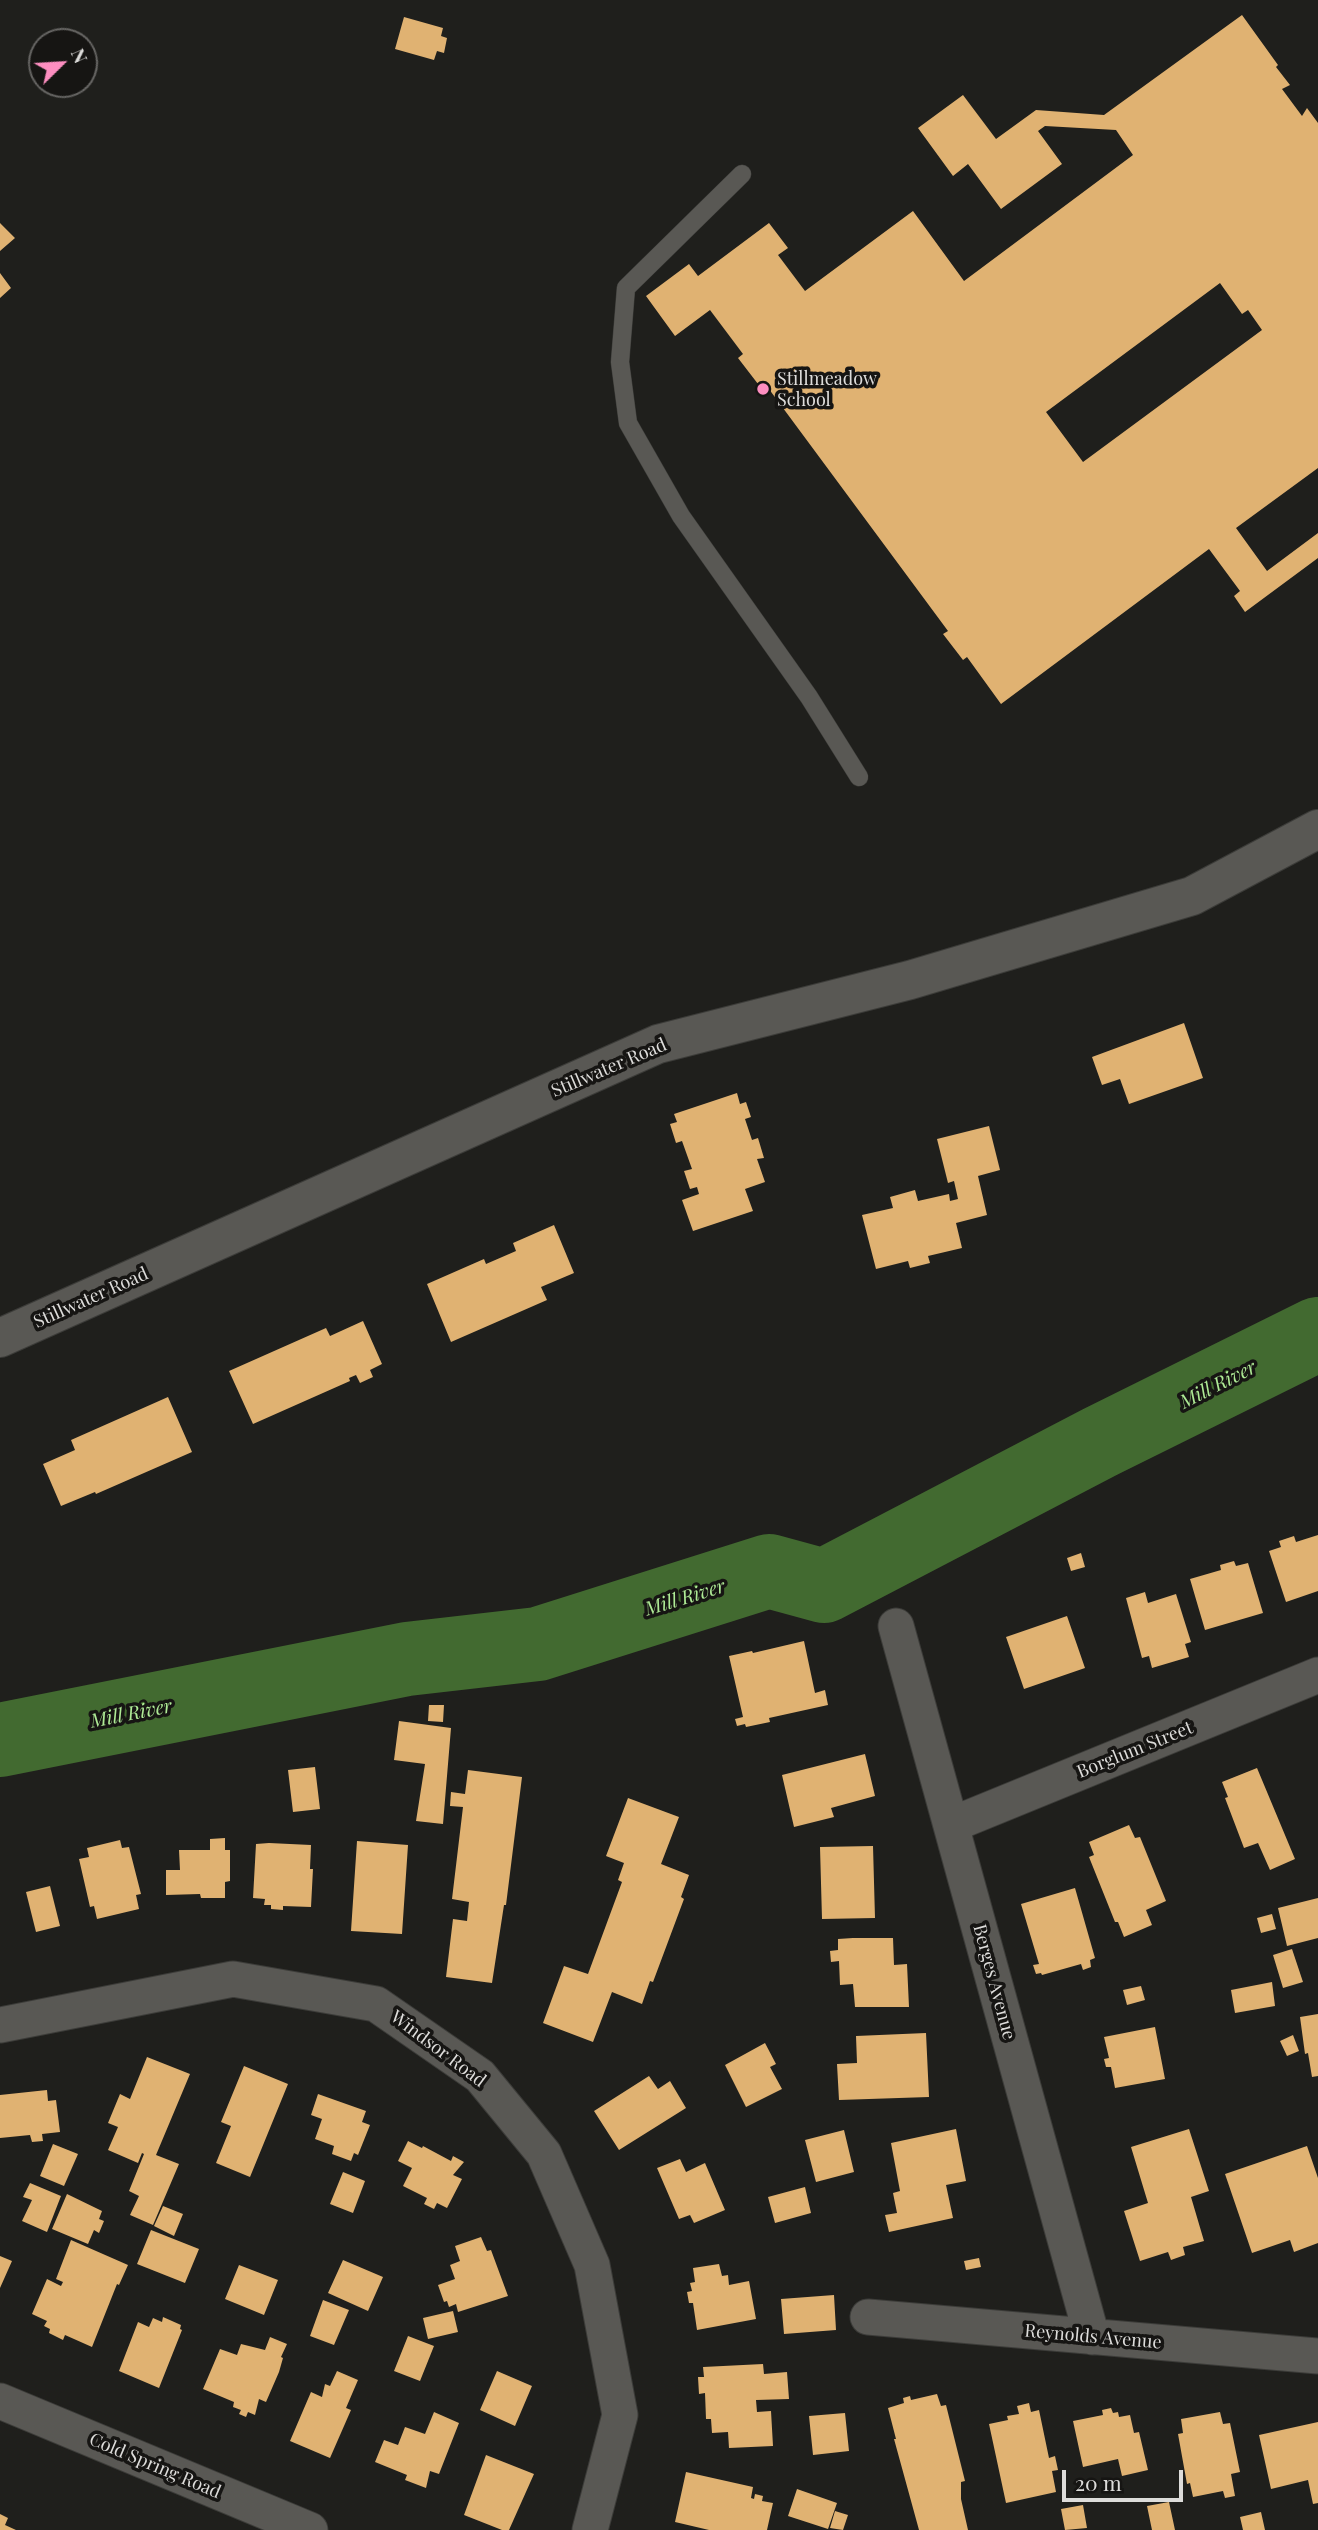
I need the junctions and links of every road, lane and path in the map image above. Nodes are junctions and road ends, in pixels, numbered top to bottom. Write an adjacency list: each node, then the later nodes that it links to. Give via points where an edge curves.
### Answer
1 (742, 174): 2 (lane, via 626,288 620,362 628,423 681,516 809,696)
2 (859, 777)
3 (1318, 830): 4 (main road, Stillwater Road, via 1192,896 910,980 658,1044)
4 (0, 1338)
5 (896, 1626): 7 (street, Berges Avenue)
6 (1318, 1675): 7 (street, Borglum Street)
7 (951, 1825): 10 (street, Berges Avenue)
8 (0, 2025): 15 (street, Windsor Road, via 233,1979 376,2004 480,2076 544,2154 592,2265 620,2415)
9 (868, 2317): 10 (street, Reynolds Avenue)
10 (1093, 2337): 11 (street, Reynolds Avenue)
11 (1318, 2356)
12 (0, 2401): 13 (street, Cold Spring Road)
13 (255, 2520): 14 (street, Cold Spring Road)
14 (310, 2530)
15 (590, 2530)

